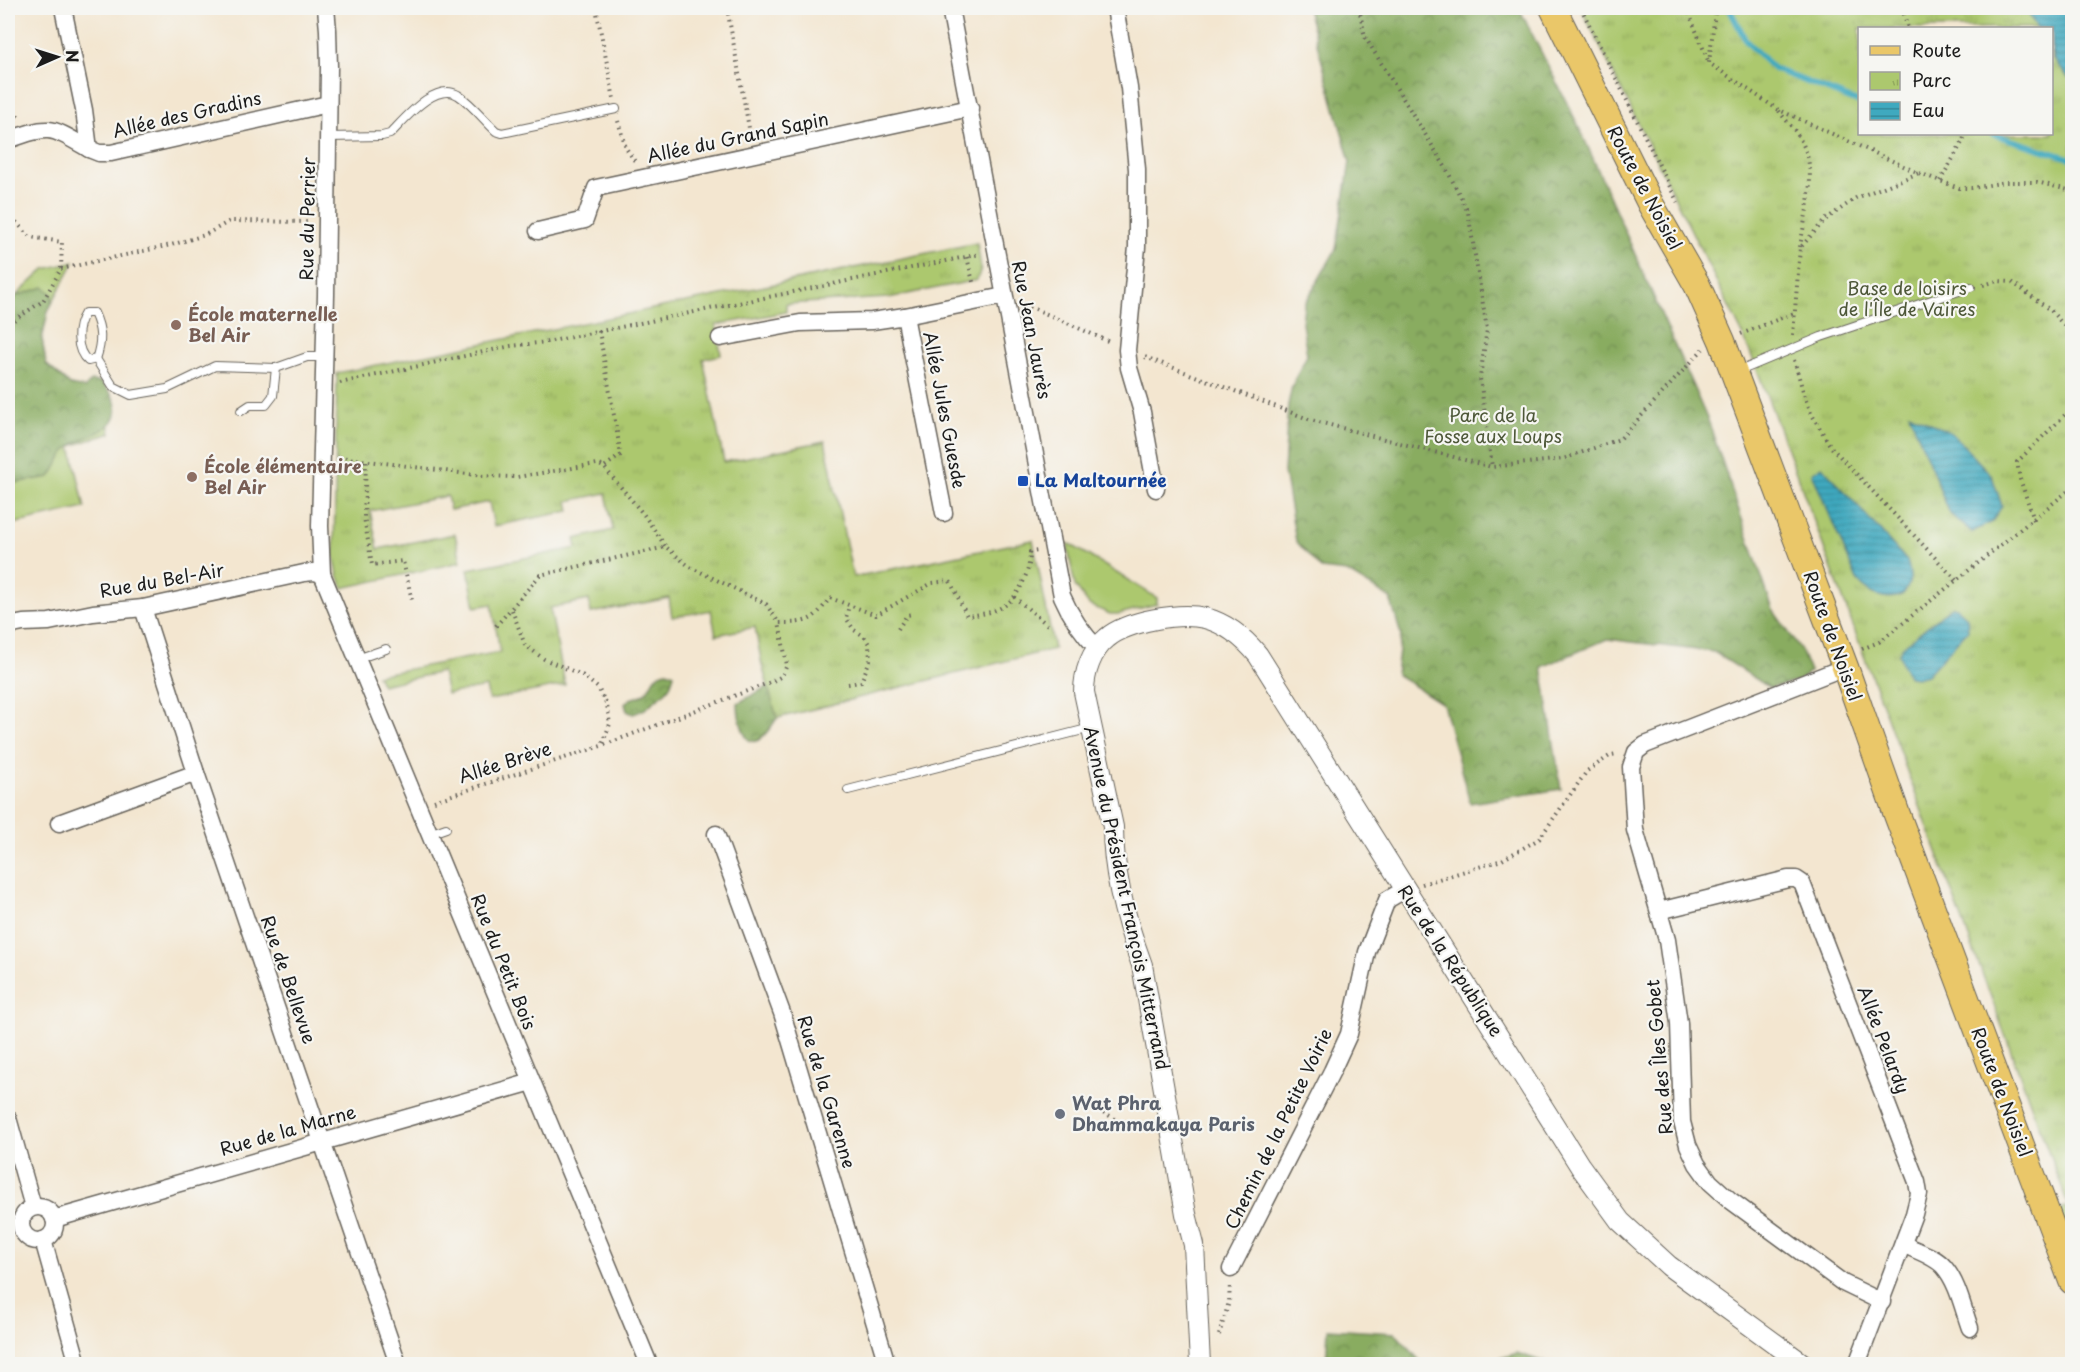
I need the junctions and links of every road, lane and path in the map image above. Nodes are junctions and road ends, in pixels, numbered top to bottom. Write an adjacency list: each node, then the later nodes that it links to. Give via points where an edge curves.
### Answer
1 (63, 8): 20 (street, Allée des Gradins)
2 (727, 8): 21 (path)
3 (950, 8): 14 (street, Rue Jean Jaurès)
4 (1115, 8): 44 (street, via 1129,88 1137,169 1137,247)
5 (1359, 8): 55 (path, via 1365,37 1446,168 1468,212 1487,329 1480,378)
6 (1553, 8): 41 (main road, Route de Noisiel, via 1651,205)
7 (1687, 8): 12 (path)
8 (1713, 8): 12 (path)
9 (1902, 8): 11 (path)
10 (326, 9): 13 (street, Rue du Perrier)
11 (1908, 27)
12 (1709, 63): 16 (path)
13 (328, 104): 18 (street, Rue du Perrier); 20 (street, Allée des Gradins, via 111,153)
14 (970, 108): 21 (street, Allée du Grand Sapin); 29 (street, Rue Jean Jaurès)
15 (615, 109): 18 (lane, via 502,133 458,95 443,92 427,99 390,134)
16 (1777, 109): 22 (path); 28 (path, via 1802,141 1809,162)
17 (1965, 135): 23 (path)
18 (328, 137): 26 (street, Rue du Perrier)
19 (8, 140): 20 (street, via 48,129)
20 (89, 149)
21 (754, 154): 27 (street, Allée du Grand Sapin, via 596,188 585,220)
22 (1919, 173): 23 (path); 28 (path, via 1856,198 1825,220)
23 (1940, 181): 24 (path, via 1959,188 2037,182)
24 (2073, 190)
25 (8, 213): 31 (path, via 30,237 62,242)
26 (327, 222): 31 (path, via 230,221 205,235 171,245); 45 (street, Rue du Perrier)
27 (538, 231)
28 (1800, 248): 35 (path)
29 (996, 251): 30 (path); 33 (street, Rue Jean Jaurès)
30 (967, 257): 34 (path); 39 (path)
31 (61, 269): 37 (path, via 43,301)
32 (1971, 287): 40 (path, via 2012,282 2050,310); 43 (lane)
33 (1004, 296): 34 (street, Allée Jules Guesde); 38 (street, Rue Jean Jaurès)
34 (978, 301): 36 (street, Allée Jules Guesde)
35 (1794, 314): 41 (path); 43 (path)
36 (905, 316): 42 (street, Allée Jules Guesde, via 800,323); 58 (street, Allée Jules Guesde)
37 (8, 324)
38 (1010, 328): 44 (path, via 1022,326 1018,302); 61 (street, Rue Jean Jaurès)
39 (599, 331): 49 (path); 54 (path, via 621,455)
40 (2073, 334)
41 (1732, 337): 48 (main road, Route de Noisiel); 55 (path, via 1703,349 1620,439 1563,459)
42 (720, 338)
43 (1793, 348): 48 (lane); 63 (path, via 1803,391 1831,447)
44 (1127, 350): 55 (path, via 1311,420); 57 (street)
45 (323, 357): 47 (lane, via 307,357); 62 (street, Rue du Perrier)
46 (96, 359): 46 (lane, via 88,362 78,344 80,320 85,313 94,313 100,325 101,343); 47 (lane, via 113,386 131,395 167,389 215,366)
47 (276, 368): 51 (lane, via 273,396 266,405 250,405)
48 (1734, 373): 77 (main road, Route de Noisiel)
49 (334, 385)
50 (2073, 408): 59 (path, via 2017,462)
51 (241, 411)
52 (333, 456): 53 (path)
53 (366, 461): 54 (path, via 517,477 597,464); 65 (path, via 364,518 372,565 403,561)
54 (604, 467): 60 (path)
55 (1492, 467)
56 (2073, 488): 59 (path)
57 (1156, 489)
58 (944, 513)
59 (2034, 520): 63 (path)
60 (666, 547): 68 (path, via 540,575); 70 (path, via 690,567 766,604)
61 (1052, 548): 64 (path, via 1030,552 1030,565); 76 (street, Rue Jean Jaurès, via 1062,596 1071,616)
62 (322, 574): 67 (street, Rue du Bel-Air, via 304,573); 78 (street, Rue du Petit Bois)
63 (1957, 581): 77 (path)
64 (1014, 597): 66 (path, via 1006,606 967,616 950,581 932,583 876,615); 73 (path)
65 (412, 600)
66 (849, 605): 70 (path, via 830,598 816,617 798,623); 79 (path, via 846,618 870,644 870,660 861,682)
67 (143, 608): 71 (street, Rue du Bel-Air); 83 (street, Rue de Bellevue)
68 (512, 609): 72 (path); 81 (path, via 525,645 544,659 582,675 598,688 607,705 610,724)
69 (913, 614): 74 (path, via 907,615)
70 (779, 623): 81 (path, Allée Brève, via 787,665 782,676)
71 (8, 626)
72 (496, 626)
73 (1050, 627)
74 (898, 629)
75 (386, 649): 78 (lane)
76 (1098, 649): 80 (street, Avenue du Président François Mitterrand, via 1084,679); 90 (street, Rue de la République, via 1120,631 1176,615 1207,619 1233,631 1258,655)
77 (1854, 658): 82 (street); 103 (main road, Route de Noisiel, via 1900,823)
78 (357, 659): 85 (street, Rue du Petit Bois)
79 (848, 684)
80 (1091, 728): 84 (lane); 111 (street, Avenue du Président François Mitterrand, via 1113,827 1113,849 1130,934 1142,965 1194,1245)
81 (601, 746): 85 (path, Allée Brève)
82 (1636, 752): 90 (path, via 1611,755 1587,771 1539,839 1502,860); 91 (street, Rue des Îles Gobet, via 1630,767 1635,830)
83 (196, 773): 86 (street); 96 (street, Rue de Bellevue)
84 (848, 790)
85 (418, 806): 88 (street, Rue du Petit Bois)
86 (59, 823)
87 (446, 828): 88 (lane)
88 (429, 834): 92 (street, Rue du Petit Bois)
89 (716, 834): 110 (street, Rue de la Garenne, via 782,1013)
90 (1404, 890): 102 (street, Chemin de la Petite Voirie, via 1387,900 1367,951 1349,1034); 112 (street, Rue de la République, via 1580,1166 1620,1221 1669,1266)
91 (1659, 911): 101 (street, Allée Pelardy, via 1788,879 1802,883 1917,1182 1919,1194); 104 (street, Rue des Îles Gobet, via 1679,1023 1682,1122 1696,1164 1730,1200 1843,1283)
92 (532, 1082): 96 (street, Rue de la Marne); 109 (street, Rue du Petit Bois)
93 (1074, 1109): 95 (path, via 1089,1107)
94 (8, 1118): 97 (street)
95 (1115, 1119)
96 (323, 1141): 98 (street, Rue de la Marne); 108 (street, Rue de Bellevue)
97 (33, 1207): 98 (street, via 44,1207); 99 (street)
98 (54, 1219): 100 (street, via 51,1234)
99 (14, 1230): 100 (street, via 32,1240)
100 (43, 1240): 107 (street)
101 (1903, 1244): 104 (street); 105 (street, via 1944,1267 1952,1278)
102 (1231, 1269): 106 (path, via 1228,1302)
103 (2073, 1281)
104 (1882, 1302): 113 (street)
105 (1970, 1328)
106 (1216, 1344)
107 (78, 1365)
108 (398, 1365)
109 (649, 1365)
110 (887, 1365)
111 (1200, 1365)
112 (1803, 1365)
113 (1857, 1365)

